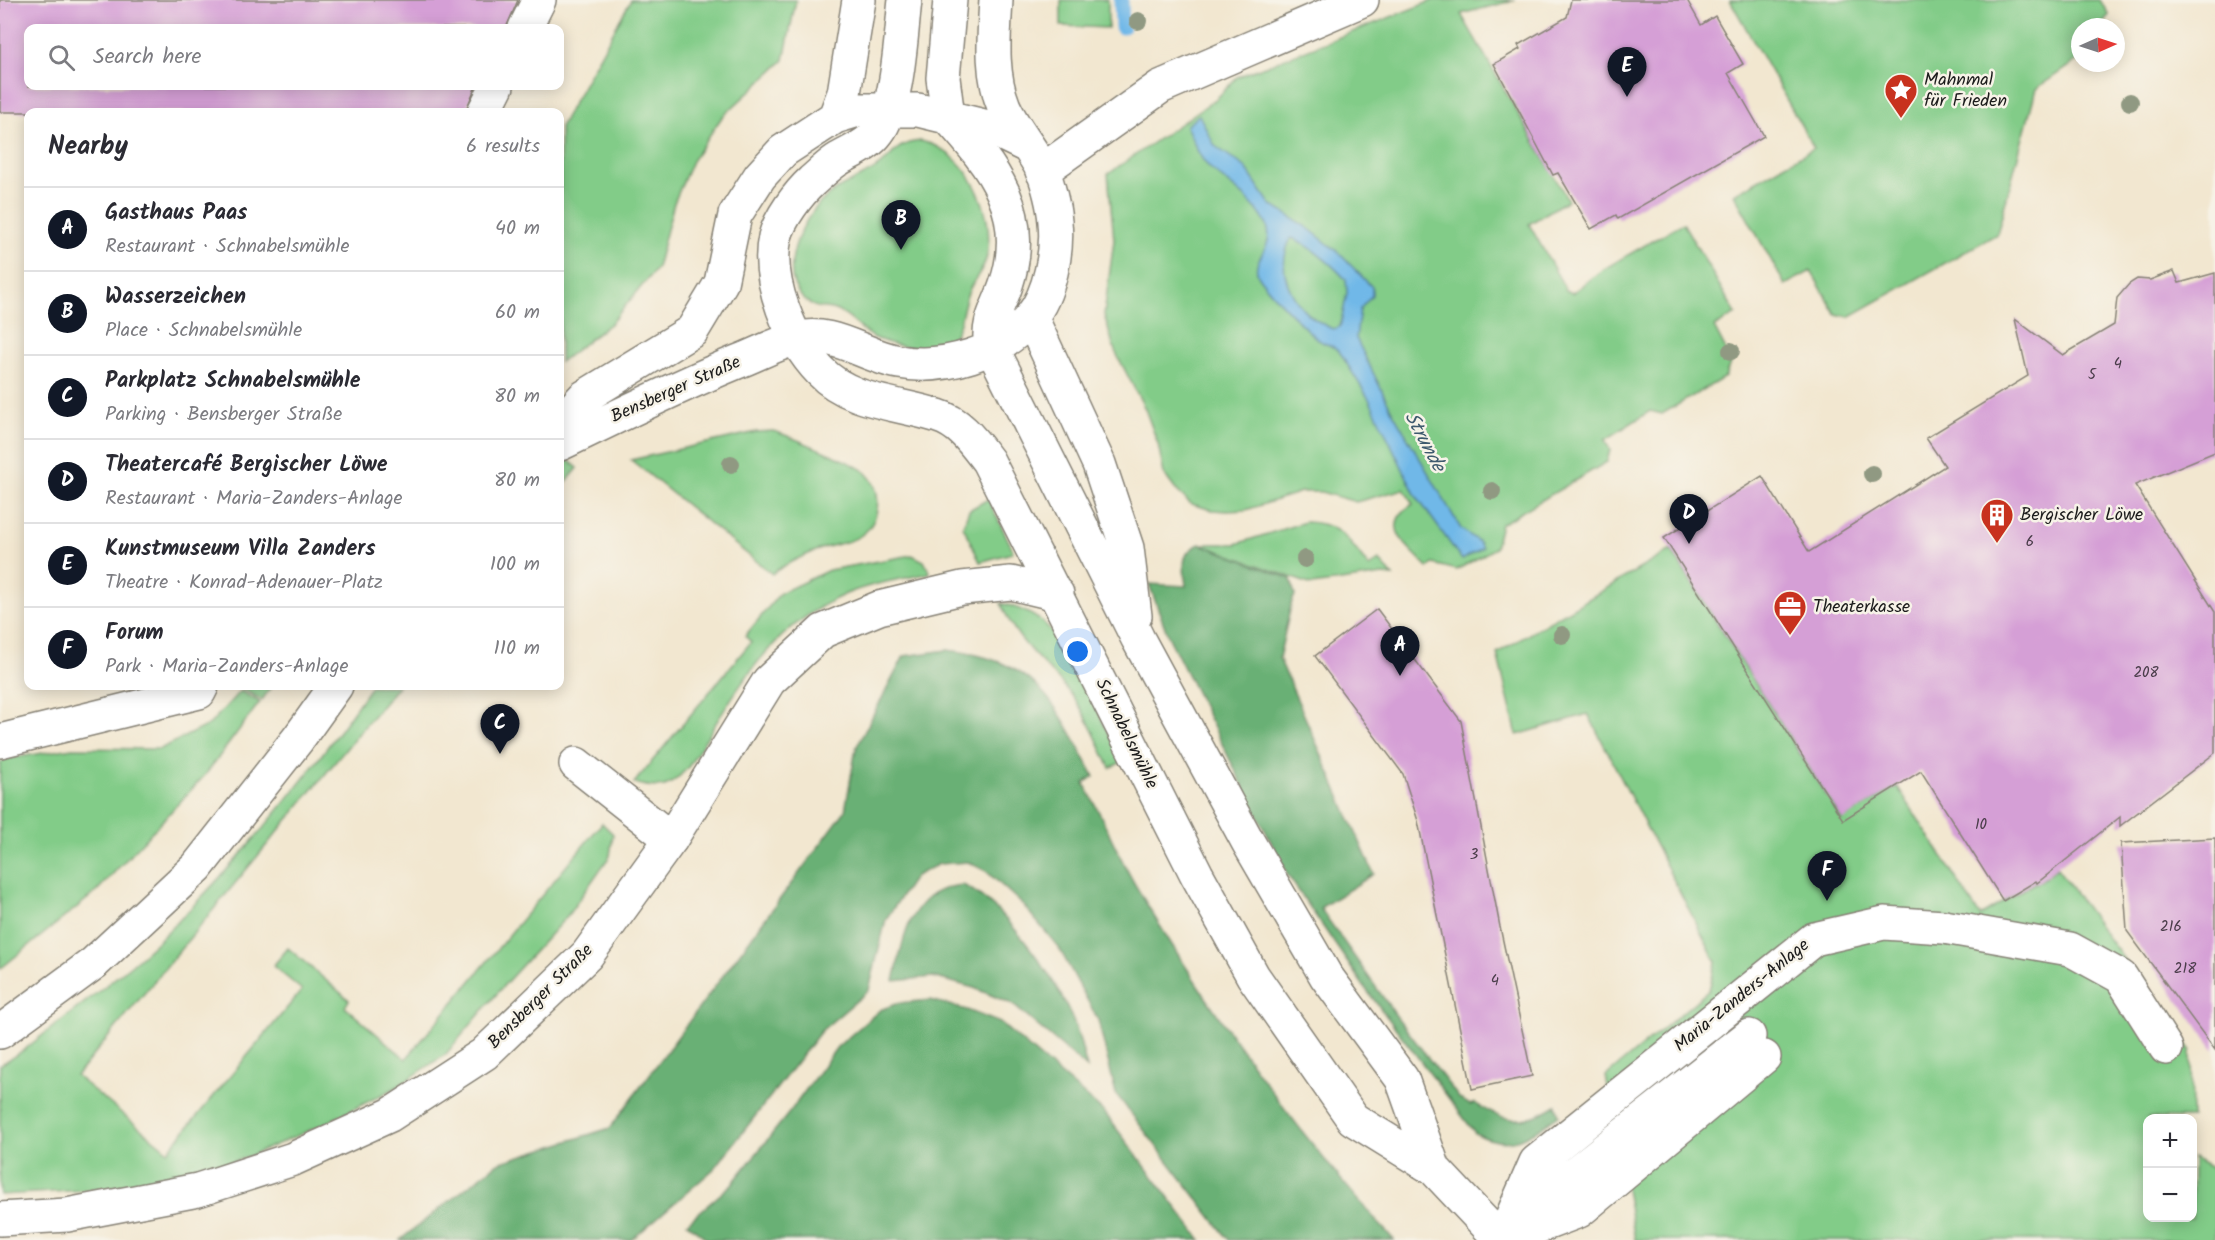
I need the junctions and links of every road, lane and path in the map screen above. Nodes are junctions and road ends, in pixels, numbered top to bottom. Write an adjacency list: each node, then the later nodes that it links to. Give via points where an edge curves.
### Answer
1 (539, 0): 7 (main road)
2 (860, 0): 11 (main road, via 844,93)
3 (905, 0): 10 (main road)
4 (950, 0): 12 (main road, via 942,78)
5 (996, 0): 13 (main road, via 994,68 1004,107)
6 (1362, 0): 13 (main road, via 1160,87)
7 (527, 24)
8 (495, 90): 9 (main road)
9 (486, 108)
10 (891, 110): 11 (main road, Bensberger Straße, via 858,110); 12 (main road, via 918,110); 15 (main road, Schnabelsmühle, via 877,134 810,183 785,216 775,238 774,274)
11 (834, 117): 17 (main road, Bensberger Straße, via 783,151 760,176 735,214 721,283 692,331 584,397)
12 (948, 117): 13 (main road, via 988,127); 16 (main road, Schnabelsmühle, via 982,158 1006,196 1014,223 1013,257 992,317 988,334)
13 (1035, 158): 14 (main road, via 1055,222 1052,265)
14 (1031, 317): 16 (main road, via 1010,336); 20 (main road, Schnabelsmühle, via 1100,464 1127,548)
15 (795, 339): 16 (main road, via 815,334 832,337 875,357 901,363 952,360); 18 (main road, Bensberger Straße, via 696,379); 19 (main road, Schnabelsmühle, via 821,373 848,390 880,404 939,416 964,431 988,461)
16 (991, 346): 20 (main road, Schnabelsmühle)
17 (564, 419)
18 (564, 442)
19 (1057, 594): 25 (main road, Bensberger Straße, via 1011,583 962,588 879,608 823,631 769,681); 29 (main road, Schnabelsmühle, via 1197,875 1253,976 1353,1119)
20 (1138, 639): 29 (main road, Schnabelsmühle, via 1326,976 1402,1079)
21 (200, 690): 23 (main road)
22 (333, 690): 26 (main road, via 197,867 94,963)
23 (0, 741)
24 (576, 764): 25 (main road)
25 (671, 839): 30 (main road, Bensberger Straße, via 587,955 484,1054 390,1115 293,1159 198,1190 67,1215)
26 (0, 1032)
27 (1757, 1046): 31 (main road, via 1579,1211)
28 (2166, 1048): 31 (main road, Maria-Zanders-Anlage, via 2121,977 2070,949 1944,927 1884,923 1814,939 1536,1162)
29 (1434, 1170): 31 (main road, Schnabelsmühle)
30 (0, 1219)
31 (1502, 1240)

